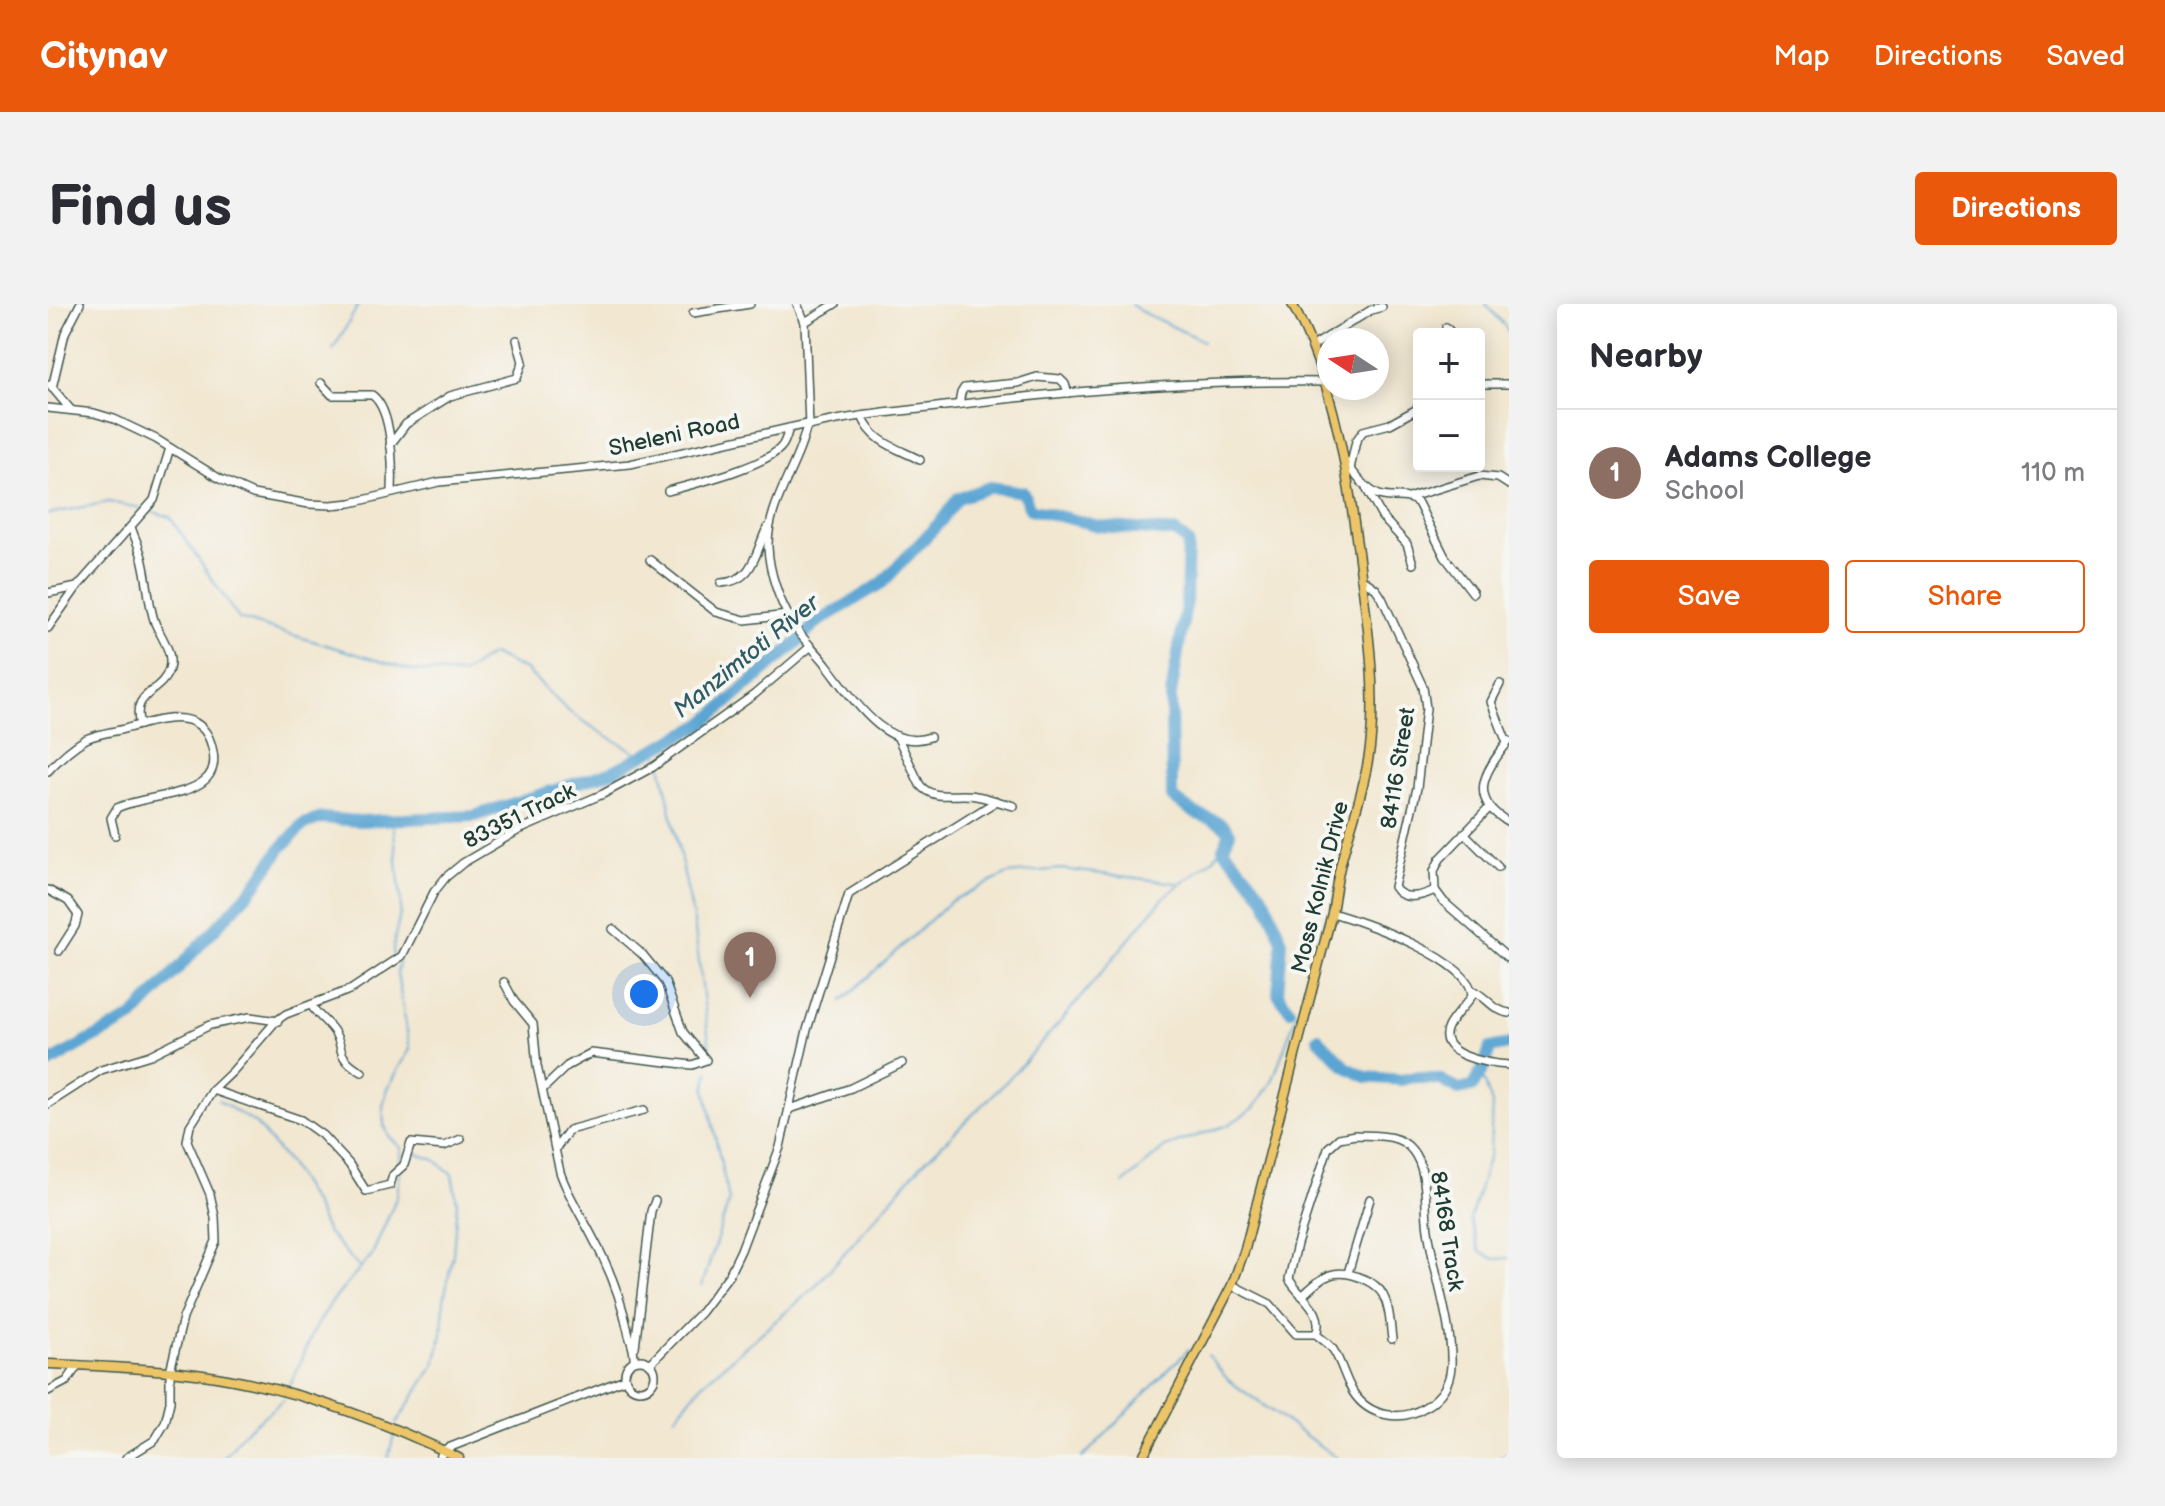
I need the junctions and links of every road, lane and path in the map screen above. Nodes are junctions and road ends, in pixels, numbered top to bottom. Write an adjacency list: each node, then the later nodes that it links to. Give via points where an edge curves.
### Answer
1 (80, 304): 16 (street)
2 (750, 304): 7 (street)
3 (797, 304): 8 (street)
4 (835, 304): 8 (street)
5 (1292, 304): 10 (main road, Moss Kolnik Drive)
6 (1382, 307): 10 (street)
7 (693, 313)
8 (805, 322): 24 (street)
9 (517, 340): 26 (street, via 523,362 517,378 450,396 406,424)
10 (1313, 346): 11 (main road, Moss Kolnik Drive)
11 (1317, 357)
12 (1317, 382): 17 (street, Sheleni Road)
13 (321, 383): 26 (street, via 337,396 365,394 378,399)
14 (1485, 384): 15 (street)
15 (1509, 384)
16 (50, 385): 21 (street)
17 (1068, 393): 19 (street, Sheleni Road); 19 (street, via 1060,379 1037,377 964,388)
18 (1330, 400): 28 (main road, Moss Kolnik Drive)
19 (959, 404): 23 (street, Sheleni Road)
20 (48, 408): 21 (street, Sheleni Road)
21 (71, 410): 27 (street, Sheleni Road, via 114,419)
22 (1413, 411): 30 (street, via 1363,431)
23 (862, 416): 24 (street, Sheleni Road); 29 (street, via 883,443)
24 (808, 425): 25 (street, Sheleni Road); 36 (street)
25 (789, 428): 33 (street, via 782,447 772,455); 34 (street, Sheleni Road, via 630,464 461,479)
26 (390, 445): 34 (street)
27 (170, 448): 34 (street, Sheleni Road, via 220,479 266,497 331,505); 37 (street, via 154,500)
28 (1343, 459): 30 (street); 40 (main road, Moss Kolnik Drive)
29 (920, 460)
30 (1350, 469): 31 (street)
31 (1364, 484): 35 (street, via 1380,495); 39 (street, via 1382,517 1407,544)
32 (1509, 485): 35 (street, via 1483,476)
33 (668, 491)
34 (392, 492)
35 (1411, 497): 44 (street)
36 (771, 522): 41 (street, via 749,568 736,581); 45 (street, via 769,559)
37 (131, 527): 42 (street); 49 (street, via 143,559 153,619 170,661 162,681 138,704)
38 (650, 560): 45 (street, via 716,612 745,620)
39 (1413, 564)
40 (1361, 578): 62 (street, 84116 Street, via 1382,598 1425,695 1417,788 1394,887 1409,896); 63 (main road, Moss Kolnik Drive, via 1373,675 1371,734)
41 (721, 583)
42 (77, 587): 43 (street); 46 (street)
43 (48, 593)
44 (1473, 593)
45 (788, 615): 47 (street)
46 (48, 628)
47 (808, 644): 50 (street, via 873,720); 69 (street, 83351 Track, via 755,694 653,767 519,830 463,863 434,892 402,956 352,989)
48 (1500, 684): 52 (street, via 1491,702)
49 (140, 725): 53 (street, via 84,741); 59 (street, via 167,717 196,724 211,742 213,766 197,785 117,808 111,818)
50 (897, 736): 51 (street); 54 (street, via 924,791)
51 (930, 737)
52 (1508, 742): 56 (street, via 1483,782)
53 (48, 771)
54 (995, 802): 55 (street); 78 (street, via 849,894 807,1030)
55 (1014, 806)
56 (1490, 807): 57 (street); 58 (street)
57 (1509, 822)
58 (1464, 833): 60 (street); 62 (street, via 1435,867)
59 (115, 835)
60 (1498, 867)
61 (48, 890): 65 (street, via 68,901 77,914)
62 (1435, 890): 66 (street)
63 (1332, 913): 68 (street, via 1418,947 1458,972); 87 (main road, Moss Kolnik Drive)
64 (613, 929): 75 (street, via 665,982 683,1032 706,1060 692,1065 591,1053)
65 (59, 951)
66 (1509, 959)
67 (504, 982): 75 (street, via 533,1024)
68 (1472, 990): 70 (street); 73 (street, via 1446,1036 1454,1050 1471,1058)
69 (311, 1005): 71 (street, 83351 Track); 74 (street, via 333,1030 341,1055)
70 (1509, 1013)
71 (278, 1021): 76 (street, 83351 Track); 77 (street, via 250,1017 210,1025 150,1055 101,1070)
72 (902, 1063): 78 (street, via 818,1102)
73 (1509, 1065)
74 (362, 1072)
75 (543, 1089): 80 (street)
76 (213, 1090): 82 (street, via 301,1120 322,1135 369,1191 389,1187 411,1143 444,1146); 96 (street, 83351 Track, via 190,1126 187,1141 210,1194 216,1241 183,1318)
77 (48, 1104)
78 (790, 1109): 94 (street, via 768,1181 729,1275 683,1333)
79 (644, 1110): 81 (street)
80 (551, 1126): 81 (street); 83 (street)
81 (569, 1130): 83 (street)
82 (461, 1139)
83 (556, 1148): 91 (street, via 565,1187 607,1267)
84 (1370, 1199): 86 (street)
85 (655, 1201): 91 (street)
86 (1348, 1273): 88 (street, via 1326,1276); 90 (street, via 1381,1291)
87 (1232, 1285): 89 (street, via 1270,1304 1292,1332); 102 (main road, Moss Kolnik Drive)
88 (1302, 1296): 89 (street, via 1318,1319); 89 (street, 84168 Track, via 1289,1271 1330,1146 1355,1135 1404,1143 1416,1155 1423,1180 1451,1354 1447,1383 1416,1412 1383,1414 1357,1398 1334,1350)
89 (1316, 1334)
90 (1392, 1339)
91 (635, 1349): 92 (street)
92 (634, 1361): 94 (street); 97 (street, via 627,1366)
93 (48, 1364): 95 (main road)
94 (650, 1364): 97 (street, via 655,1375 646,1389 633,1388)
95 (78, 1365): 96 (main road); 98 (street, via 67,1381)
96 (170, 1371): 99 (main road, via 268,1388 336,1407); 100 (street, via 169,1409 159,1435)
97 (625, 1379): 99 (street)
98 (48, 1391)
99 (441, 1454): 101 (main road)
100 (126, 1458)
101 (459, 1458)
102 (1142, 1458)

